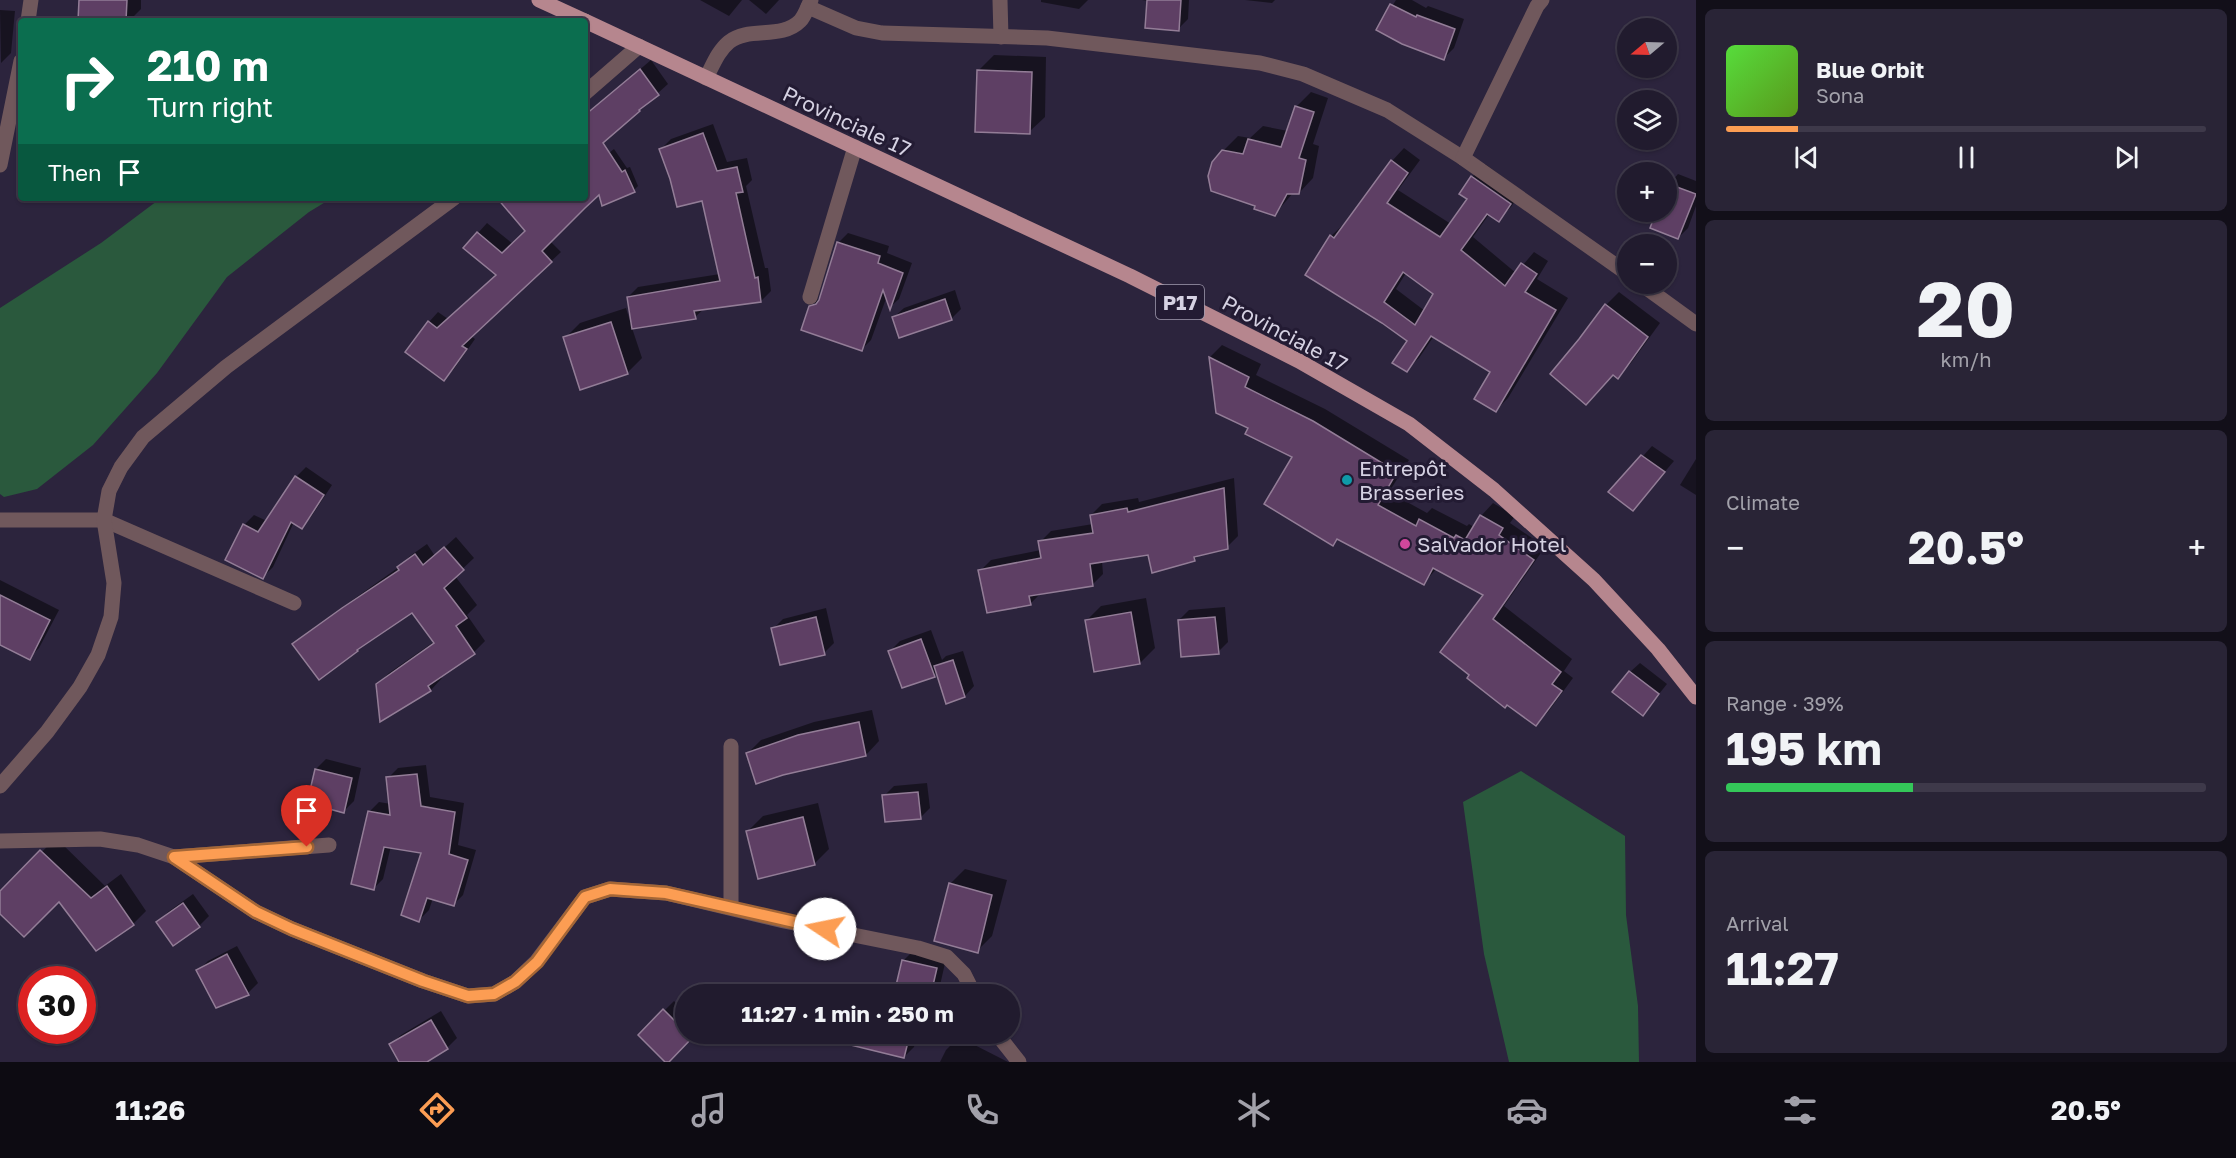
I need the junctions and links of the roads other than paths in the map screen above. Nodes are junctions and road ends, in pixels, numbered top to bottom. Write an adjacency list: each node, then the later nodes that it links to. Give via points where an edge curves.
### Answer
1 (31, 0): 6 (street)
2 (539, 0): 7 (main road, Provinciale 17 / P17)
3 (1000, 0): 9 (street)
4 (1542, 0): 15 (street)
5 (809, 4): 9 (street, via 856,28 882,33); 12 (street, via 800,21 781,31 740,36 729,42)
6 (28, 18)
7 (578, 18)
8 (588, 22): 10 (main road, Provinciale 17 / P17)
9 (1001, 37): 15 (street, via 1047,38 1260,63 1303,74 1387,110)
10 (639, 46): 12 (main road, Provinciale 17 / P17); 13 (street)
11 (18, 76): 16 (street)
12 (706, 78): 14 (main road, Provinciale 17 / P17)
13 (588, 90)
14 (855, 147): 20 (street); 25 (main road, Provinciale 17 / P17, via 1130,276 1299,361 1409,424 1494,490 1594,580)
15 (1463, 158): 18 (street)
16 (0, 165)
17 (450, 201): 23 (street, via 226,367 143,437 109,491)
18 (1617, 266)
19 (1655, 294): 21 (street)
20 (810, 297)
21 (1696, 324)
22 (0, 520): 23 (street)
23 (104, 520): 24 (street); 27 (street, via 114,583 111,617 98,655 47,732)
24 (294, 603)
25 (1696, 697)
26 (731, 746): 31 (street)
27 (0, 786)
28 (0, 841): 30 (street, via 100,839 138,845)
29 (329, 845): 30 (street)
30 (174, 857): 31 (street, via 256,912 468,996 494,994 515,982 537,962 585,897 610,889 666,893)
31 (731, 907): 32 (street, via 947,957)
32 (969, 984)
33 (1005, 1044): 34 (street)
34 (1019, 1062)

